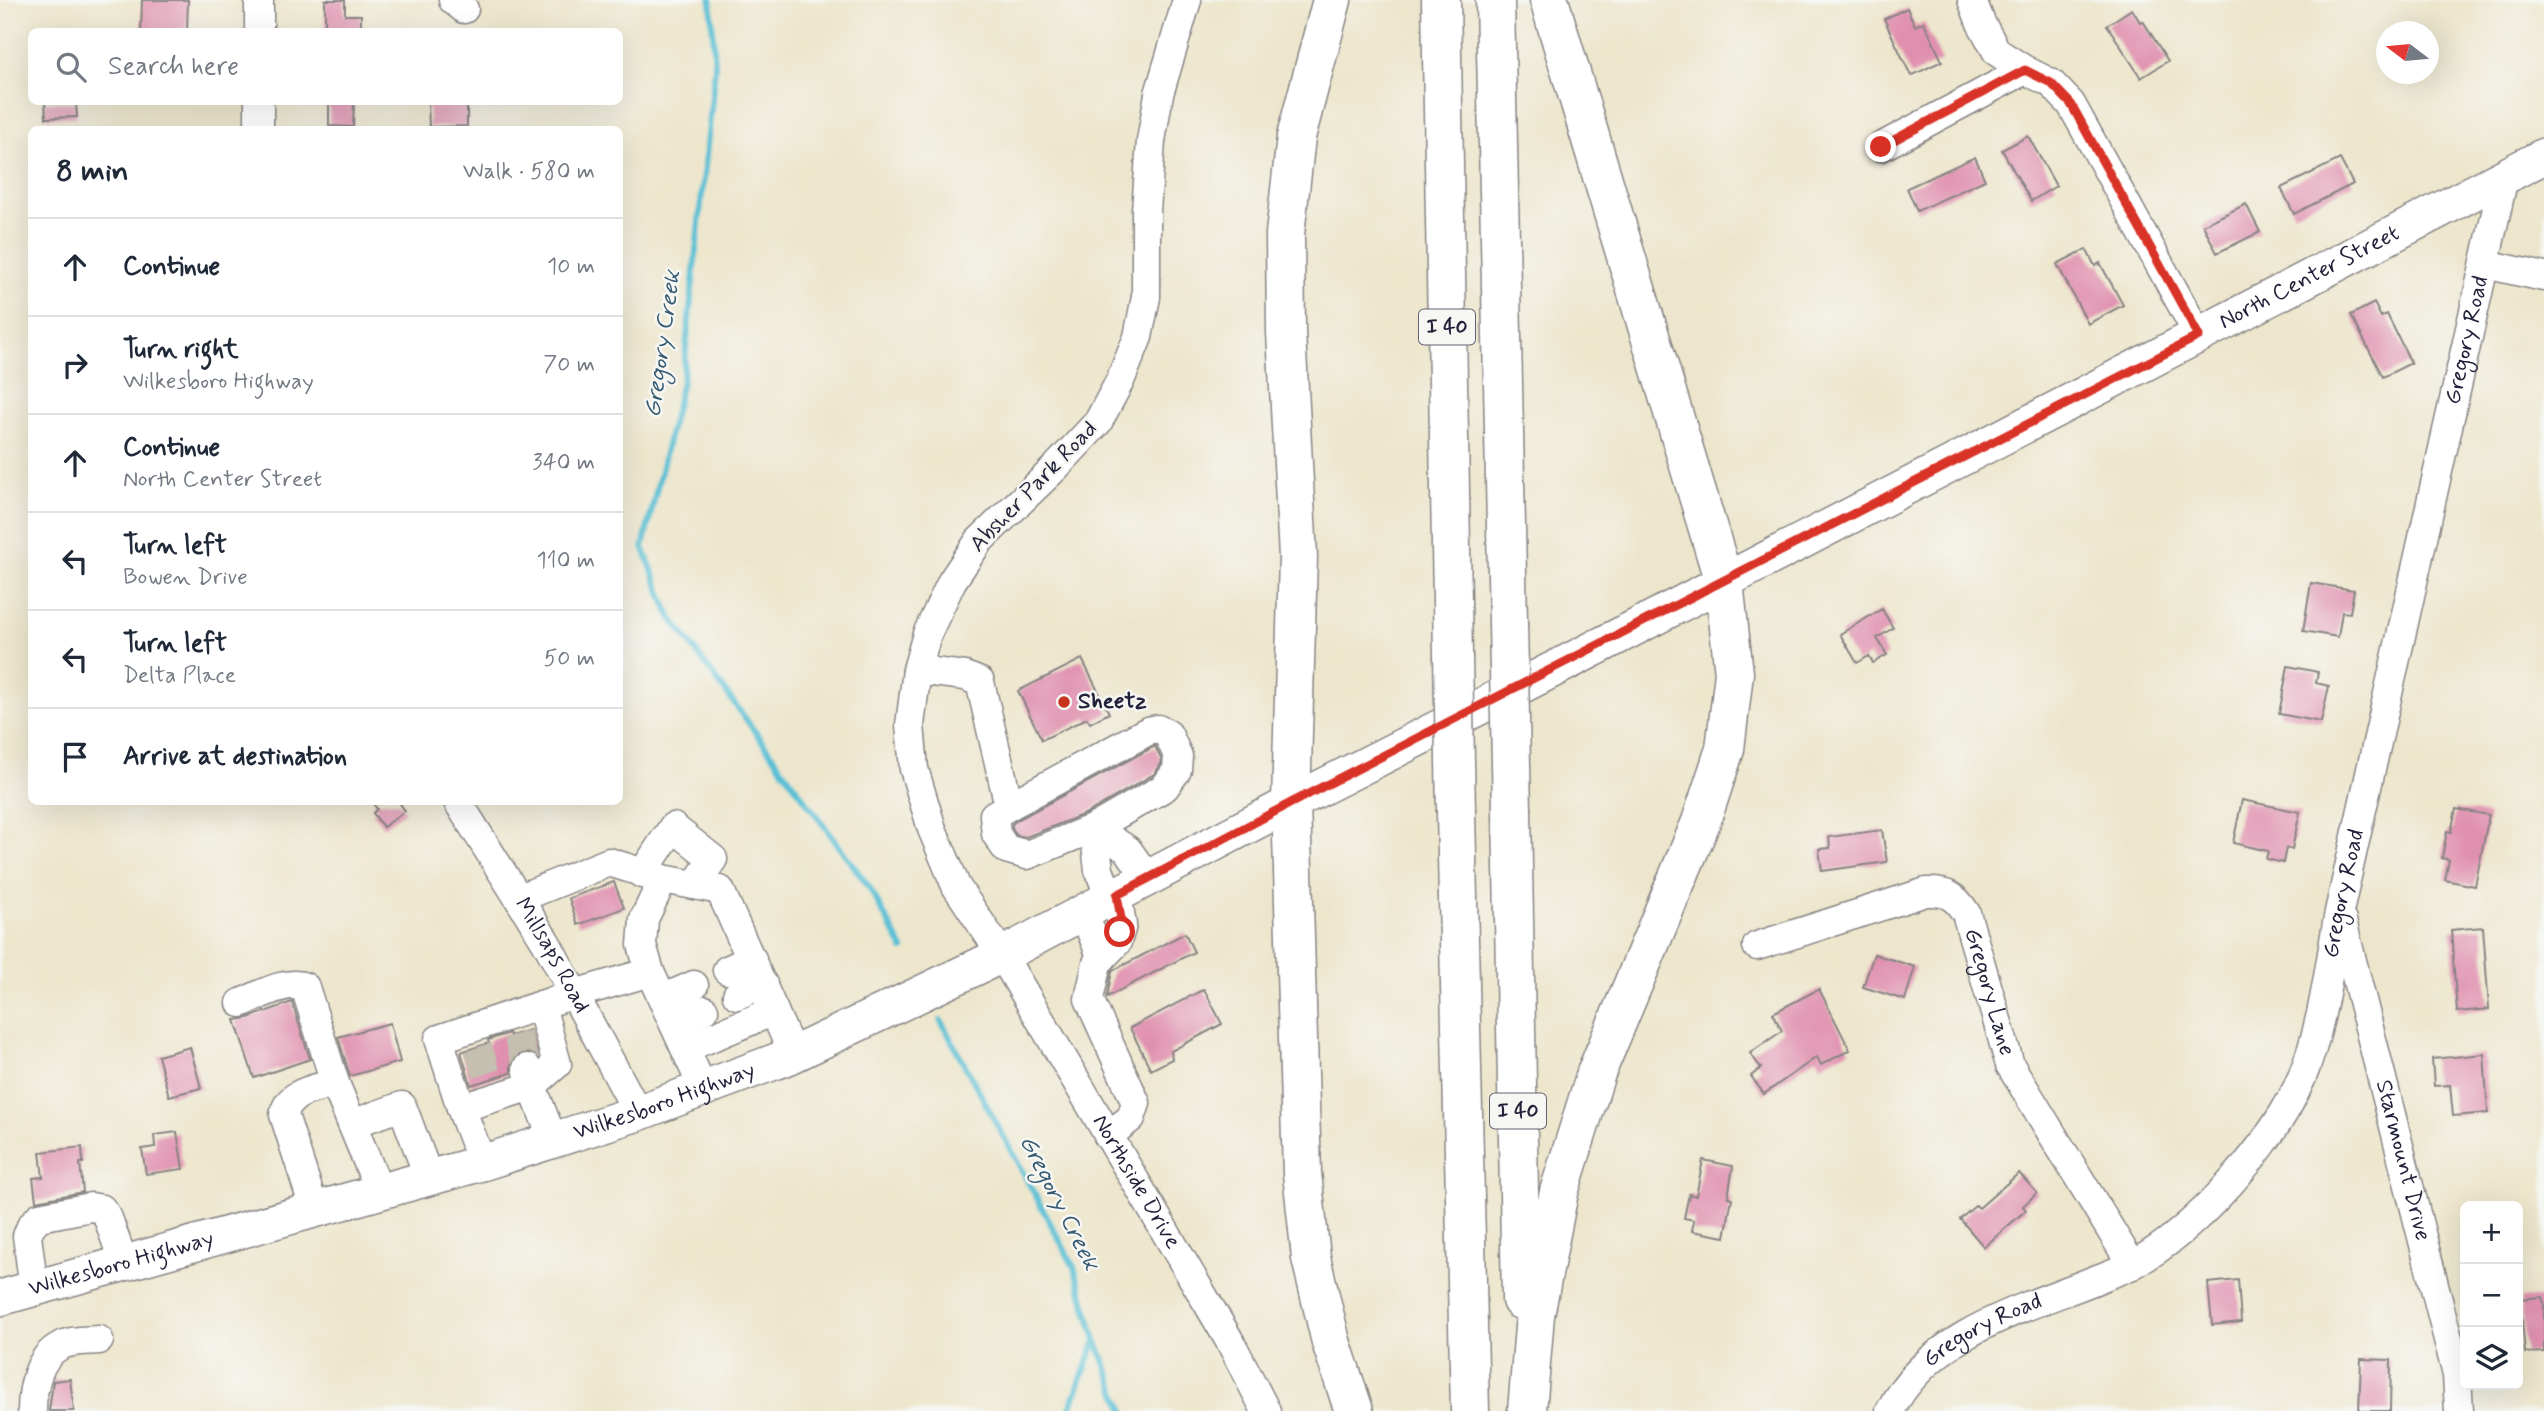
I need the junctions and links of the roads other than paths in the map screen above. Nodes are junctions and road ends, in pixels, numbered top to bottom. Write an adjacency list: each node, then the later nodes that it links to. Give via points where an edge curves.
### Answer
1 (259, 0): 8 (street)
2 (1186, 0): 19 (street, Absher Park Road, via 1159,94 1151,141 1146,297 1138,337 1098,422 979,541 952,580)
3 (1332, 0): 20 (highway, via 1296,137 1284,234 1298,557)
4 (1441, 0): 61 (highway, I 40, bridge)
5 (1495, 0): 62 (highway, I 40, bridge)
6 (1549, 0): 18 (highway)
7 (1972, 0): 9 (street, via 1997,52)
8 (259, 28)
9 (2025, 70): 12 (street); 17 (street, via 2051,83 2071,104)
10 (259, 105): 11 (street)
11 (259, 126)
12 (1881, 147)
13 (2544, 156): 14 (main road, North Center Street)
14 (2504, 177): 15 (street, Gregory Road); 17 (main road, North Center Street)
15 (2485, 264): 16 (street); 29 (street, Gregory Road)
16 (2544, 277)
17 (2199, 336): 18 (main road, North Center Street)
18 (1724, 582): 20 (main road, North Center Street); 62 (highway, via 1734,673 1725,749 1701,822 1596,1073 1559,1192 1535,1315)
19 (917, 670): 22 (street, via 980,682); 31 (street, Absher Park Road, via 910,725 921,793 956,886)
20 (1291, 803): 25 (main road, Wilkesboro Highway); 60 (highway, via 1302,1173 1311,1258)
21 (460, 805): 27 (street, Millsaps Road)
22 (1009, 806): 23 (street, via 994,816 996,834 1006,849 1027,855); 23 (street, via 1148,731 1168,734 1178,756 1177,770 1165,787)
23 (1094, 828): 25 (street, via 1128,850); 28 (street)
24 (653, 876): 26 (street); 26 (street, via 673,827 712,859); 27 (street, via 609,862); 33 (street, via 642,945)
25 (1149, 880): 28 (main road, Wilkesboro Highway)
26 (695, 885): 38 (street, via 720,890 745,977)
27 (520, 898): 34 (street, Millsaps Road)
28 (1103, 902): 31 (main road, Wilkesboro Highway); 32 (street); 32 (street, via 1122,925 1117,942)
29 (2339, 912): 54 (street, Gregory Road, via 2316,1028 2302,1076 2279,1121 2197,1217); 64 (street, Starmount Drive, via 2457,1375)
30 (1757, 946): 54 (street, Gregory Lane, via 1926,892 1943,891 1957,899 1966,913 2010,1065)
31 (1002, 955): 40 (main road, Wilkesboro Highway); 47 (street, Northside Drive)
32 (1102, 958): 47 (street, via 1093,974 1089,999 1136,1103 1131,1118)
33 (650, 972): 34 (street); 39 (street)
34 (574, 994): 37 (street); 45 (street, Millsaps Road)
35 (699, 998): 39 (street)
36 (241, 1003): 42 (street, via 281,988 305,987)
37 (541, 1005): 41 (street, via 557,1065); 44 (street, via 514,1024 475,1037 439,1039)
38 (774, 1011): 39 (street); 40 (street)
39 (674, 1024): 43 (street)
40 (793, 1054): 43 (main road, Wilkesboro Highway)
41 (530, 1077): 44 (street, via 491,1089); 48 (street)
42 (335, 1083): 46 (street); 52 (street, via 292,1097 285,1106)
43 (703, 1088): 45 (main road, Wilkesboro Highway)
44 (461, 1108): 49 (street)
45 (638, 1112): 48 (main road, Wilkesboro Highway)
46 (352, 1124): 50 (street, via 402,1106); 51 (street)
47 (1108, 1136): 59 (street, Northside Drive, via 1231,1343)
48 (552, 1140): 49 (main road, Wilkesboro Highway)
49 (482, 1163): 50 (main road, Wilkesboro Highway)
50 (429, 1178): 51 (main road, Wilkesboro Highway)
51 (380, 1192): 52 (main road, Wilkesboro Highway)
52 (315, 1211): 53 (main road, Wilkesboro Highway)
53 (124, 1264): 55 (main road, Wilkesboro Highway); 55 (street, via 103,1209 39,1217 27,1236)
54 (2132, 1265): 63 (street, Gregory Road, via 1984,1325 1937,1352 1900,1392)
55 (34, 1289): 56 (main road, Wilkesboro Highway)
56 (0, 1298)
57 (99, 1340): 58 (street, via 63,1344 48,1356 36,1380)
58 (32, 1411)
59 (1266, 1411)
60 (1354, 1411)
61 (1470, 1411)
62 (1525, 1411)
63 (1891, 1411)
64 (2459, 1411)

